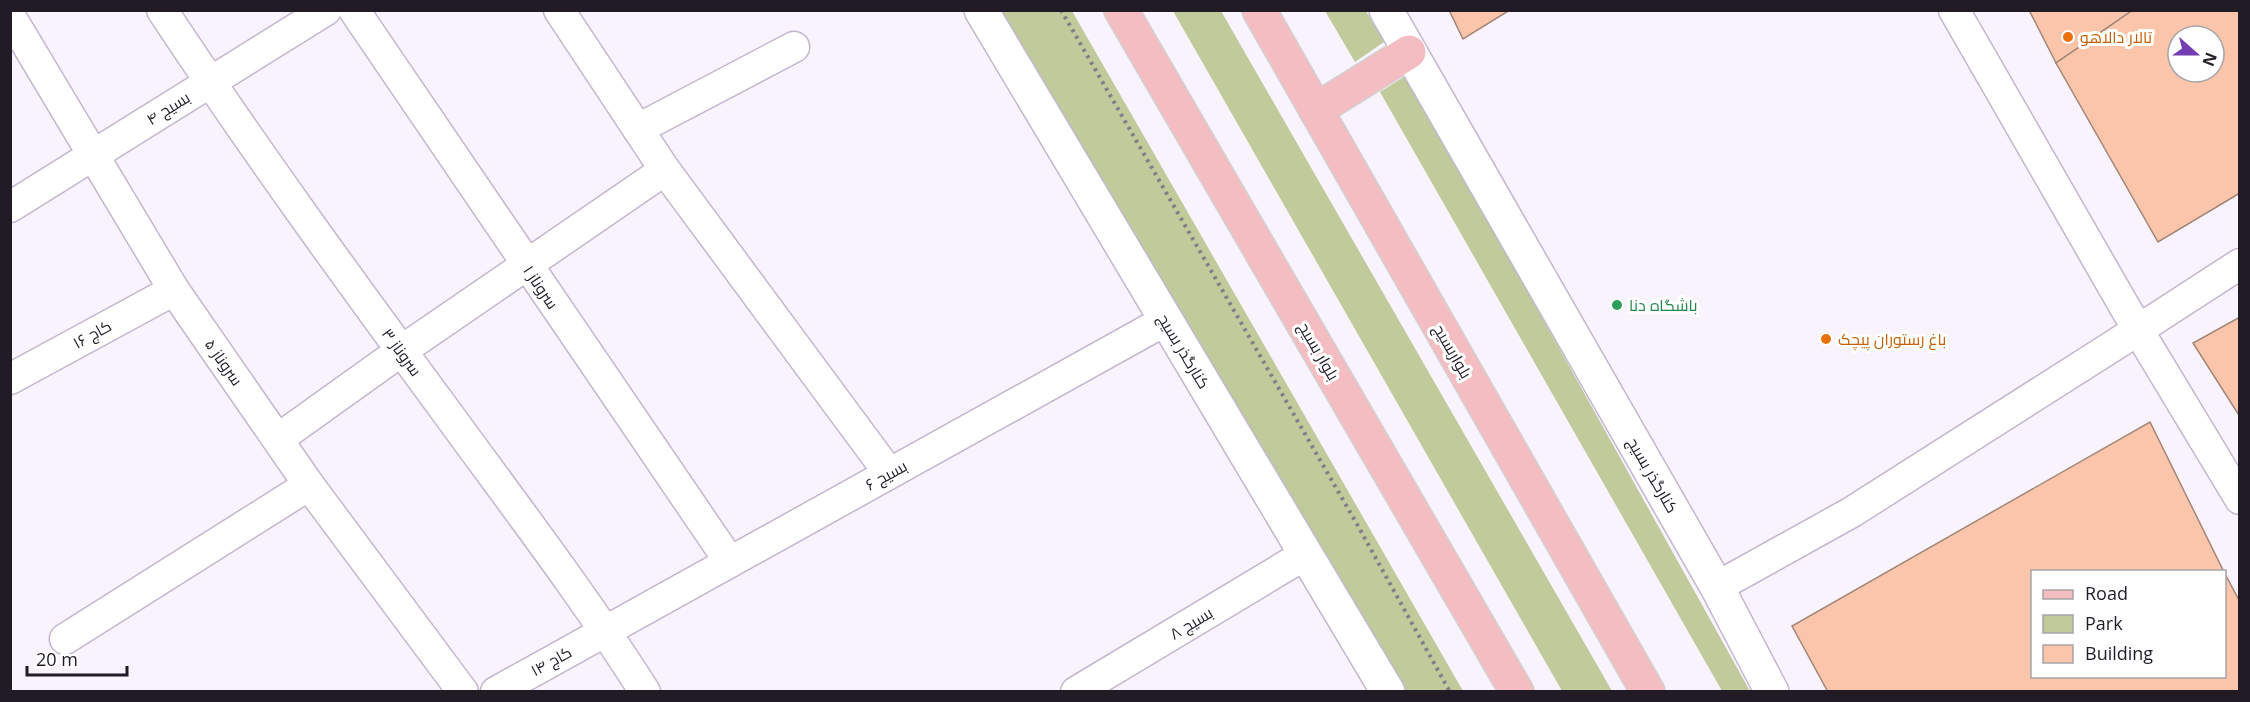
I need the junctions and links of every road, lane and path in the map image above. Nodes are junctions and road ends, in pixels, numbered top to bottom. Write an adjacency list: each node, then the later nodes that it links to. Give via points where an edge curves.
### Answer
1 (162, 10): 14 (street, سروناز ۳)
2 (326, 10): 14 (street, بسیج ۴)
3 (354, 10): 21 (street, سروناز ۱)
4 (559, 10): 16 (street)
5 (981, 10): 23 (street, کنارگذر بسیج)
6 (1061, 10): 41 (path)
7 (1121, 10): 42 (main road, بلوار بسیج)
8 (1259, 10): 15 (main road, بلواربسیج)
9 (1386, 10): 13 (street, کنارگذر بسیج)
10 (1954, 10): 24 (street)
11 (10, 16): 17 (street, سروناز ۵)
12 (794, 48): 16 (street)
13 (1408, 52): 15 (main road); 33 (street, کنارگذر بسیج)
14 (210, 82): 17 (street, بسیج ۴); 25 (street, سروناز ۳)
15 (1316, 110): 43 (main road, بلواربسیج)
16 (638, 129): 18 (street)
17 (94, 154): 19 (street, بسیج ۴); 22 (street, سروناز ۵)
18 (665, 170): 21 (street); 28 (street)
19 (10, 207)
20 (2240, 264): 24 (street)
21 (526, 265): 25 (street); 32 (street, سروناز ۱)
22 (174, 290): 26 (street, کاج ۱۶); 27 (street, سروناز ۵)
23 (1166, 320): 28 (street, بسیج ۶); 31 (street, کنارگذر بسیج)
24 (2138, 330): 30 (street); 33 (street, via 1851,512)
25 (401, 351): 27 (street); 34 (street, سروناز ۳)
26 (10, 379)
27 (278, 439): 29 (street, سروناز ۵)
28 (889, 473): 32 (street, بسیج ۶)
29 (309, 485): 35 (street); 36 (street, سروناز ۵)
30 (2240, 499)
31 (1306, 554): 39 (street, بسیج ۸); 40 (street, کنارگذر بسیج)
32 (729, 562): 34 (street, بسیج ۶)
33 (1717, 587): 44 (street, کنارگذر بسیج)
34 (606, 630): 37 (street, کاج ۱۴); 38 (street, سروناز ۳)
35 (65, 639)
36 (463, 692)
37 (495, 692)
38 (645, 692)
39 (1076, 692)
40 (1388, 692)
41 (1450, 692)
42 (1517, 692)
43 (1648, 692)
44 (1772, 692)

